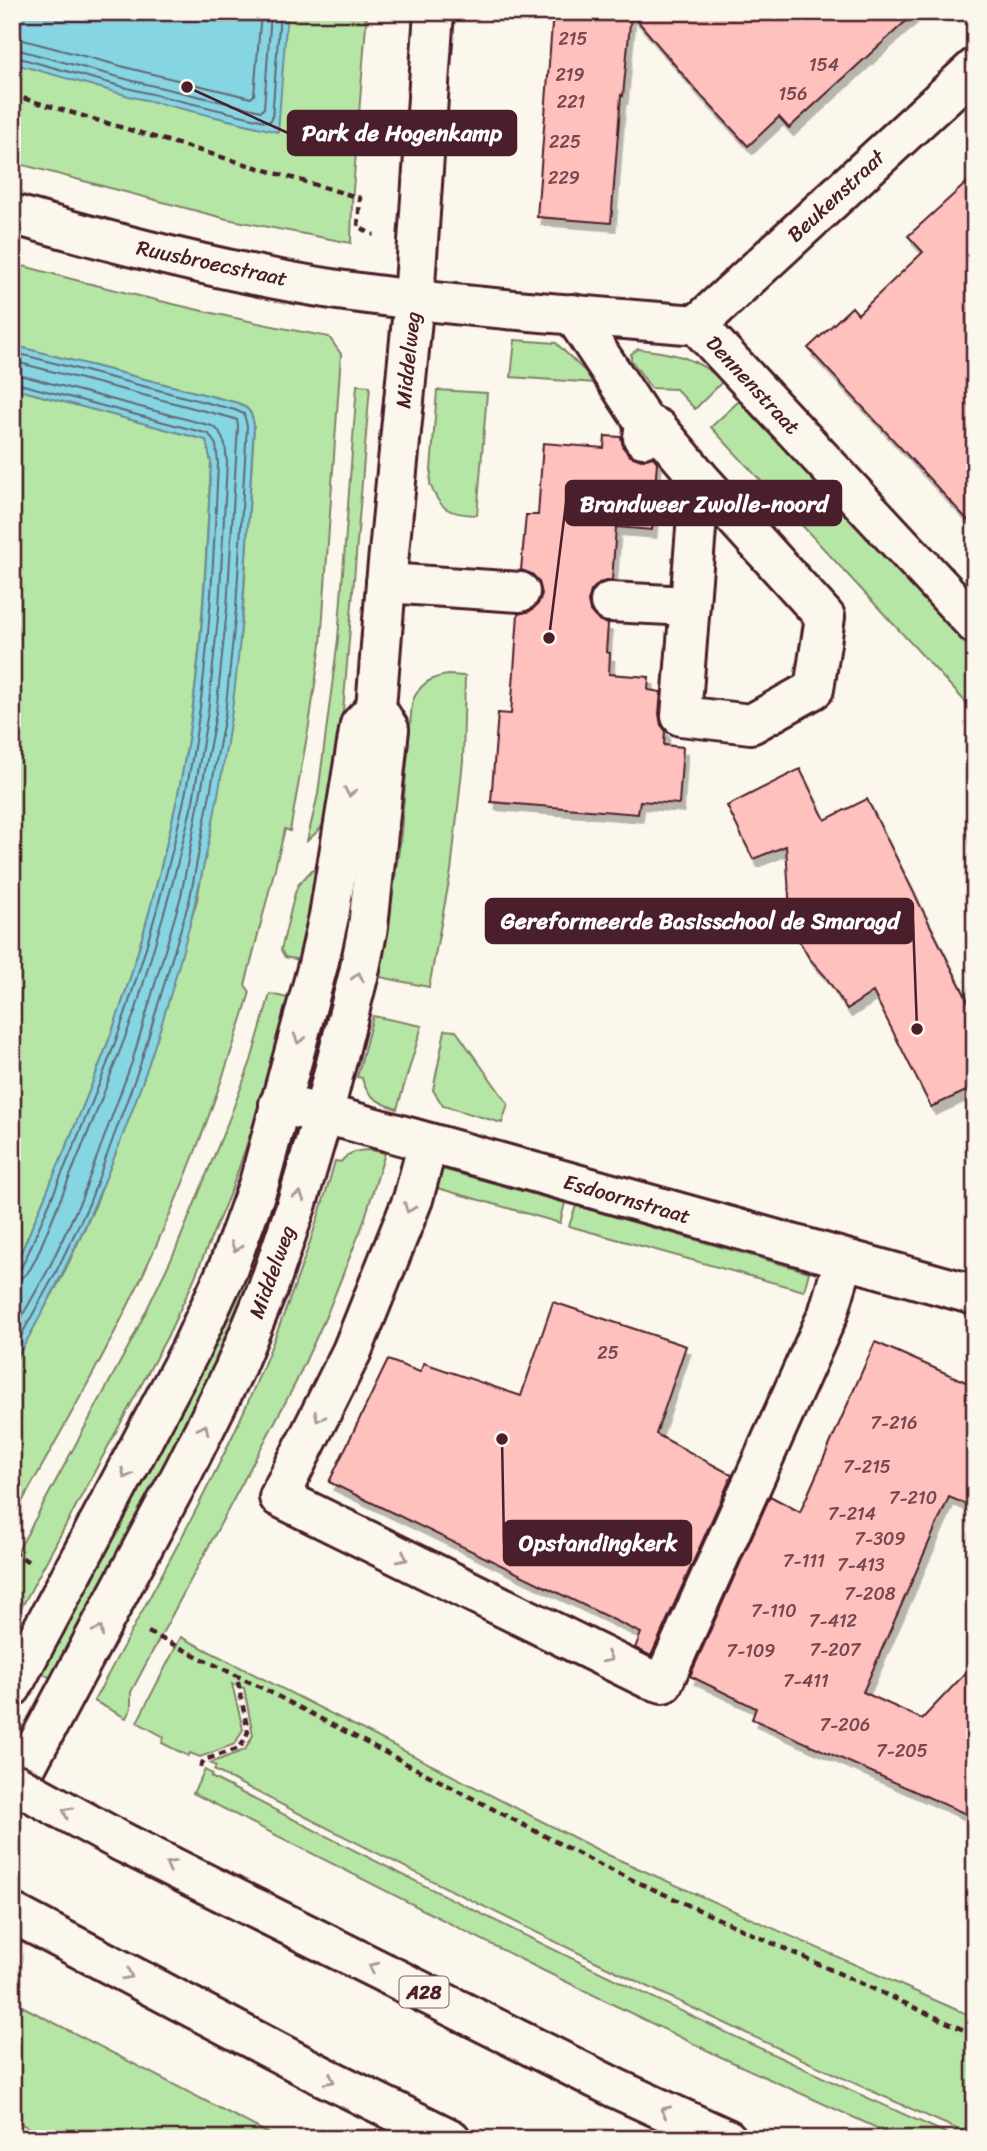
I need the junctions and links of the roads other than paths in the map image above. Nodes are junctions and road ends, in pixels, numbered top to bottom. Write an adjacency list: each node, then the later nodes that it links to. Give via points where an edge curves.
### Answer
1 (434, 12): 4 (main road, Middelweg)
2 (975, 68): 6 (main road, Beukenstraat)
3 (12, 214): 4 (main road, Ruusbroecstraat, via 225,269)
4 (414, 299): 5 (main road, Dennenstraat); 8 (main road, Middelweg)
5 (573, 314): 6 (main road, Dennenstraat); 7 (main road, via 632,401 644,431 658,429)
6 (697, 325): 10 (main road, Dennenstraat)
7 (700, 479): 12 (main road); 12 (main road, via 825,617 814,689 751,724 681,716)
8 (386, 583): 9 (main road); 13 (main road, Middelweg)
9 (520, 592)
10 (967, 601)
11 (610, 602): 12 (main road)
12 (690, 607)
13 (376, 708): 14 (main road, Middelweg, one-way to 14, via 360,725 329,916); 15 (main road, Middelweg, one-way to 13, via 368,926 389,729)
14 (279, 1104): 15 (main road, Esdoornstraat); 19 (main road, Middelweg, one-way to 19, via 259,1183 228,1268 191,1349)
15 (323, 1115): 16 (main road, Esdoornstraat); 21 (main road, Middelweg, one-way to 15, via 234,1370 268,1288)
16 (428, 1143): 17 (main road, Esdoornstraat); 17 (main road, one-way to 17, via 413,1199 357,1339 279,1497 663,1683 828,1314)
17 (844, 1260): 18 (main road, Esdoornstraat)
18 (975, 1295)
19 (12, 1687)
20 (12, 1783): 24 (main road, A28, one-way to 20, bridge, via 615,2088)
21 (12, 1793)
22 (12, 1913): 23 (main road, one-way to 23)
23 (451, 2139)
24 (727, 2139)

